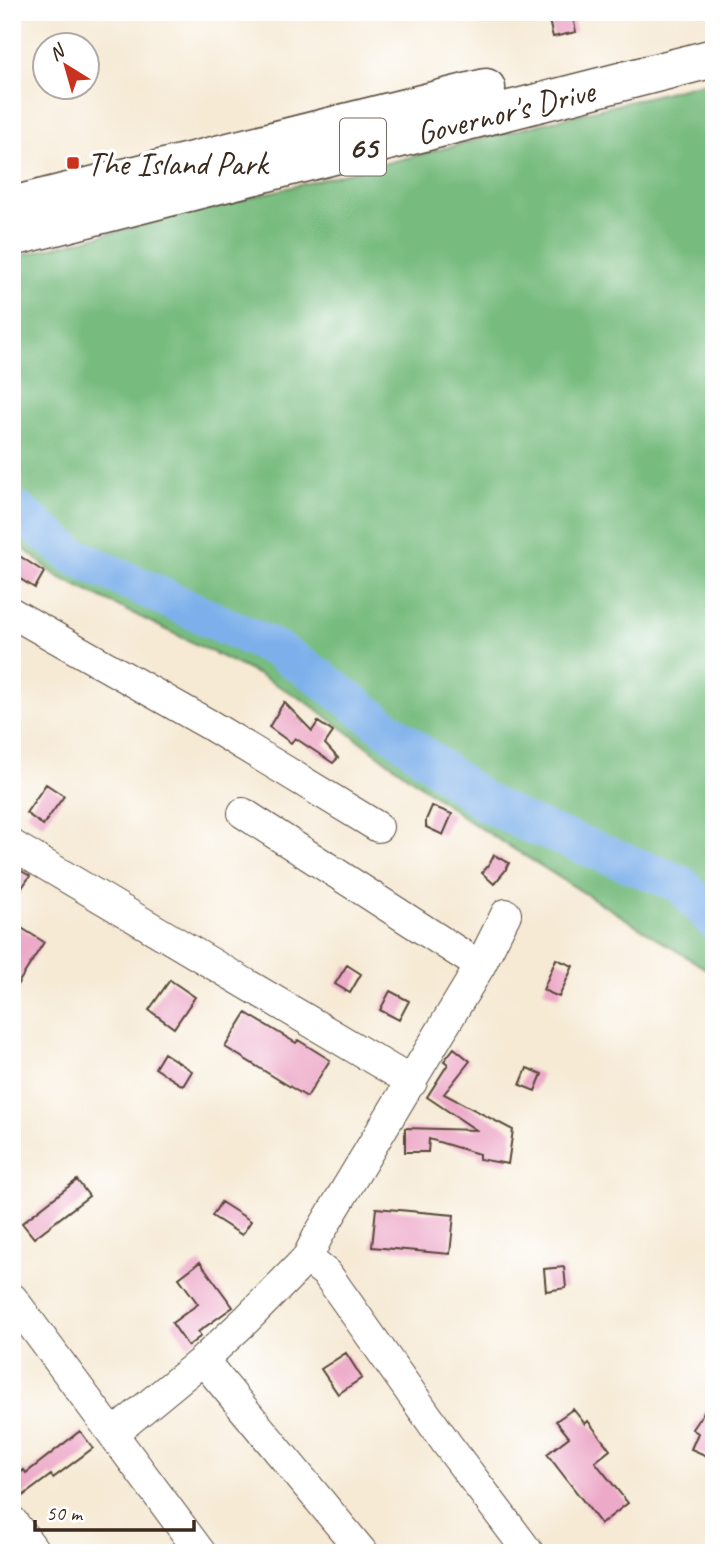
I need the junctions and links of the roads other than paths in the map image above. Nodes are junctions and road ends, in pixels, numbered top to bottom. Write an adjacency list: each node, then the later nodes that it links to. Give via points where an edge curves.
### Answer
1 (714, 30): 3 (highway, Governor's Drive / 65)
2 (714, 58): 6 (highway, Governor's Drive / 65)
3 (52, 196): 4 (highway); 5 (highway, Governor's Drive / 65)
4 (12, 200)
5 (12, 206)
6 (12, 237)
7 (12, 613): 9 (street)
8 (243, 813): 12 (street)
9 (378, 827)
10 (12, 845): 13 (street)
11 (506, 914): 12 (street)
12 (480, 966): 13 (street)
13 (412, 1082): 14 (street)
14 (307, 1258): 16 (street); 22 (street, via 327,1274)
15 (12, 1298): 17 (street)
16 (203, 1360): 17 (street); 21 (street)
17 (114, 1433): 20 (street)
18 (12, 1521): 19 (street)
19 (36, 1553)
20 (201, 1553)
21 (363, 1553)
22 (529, 1553)

